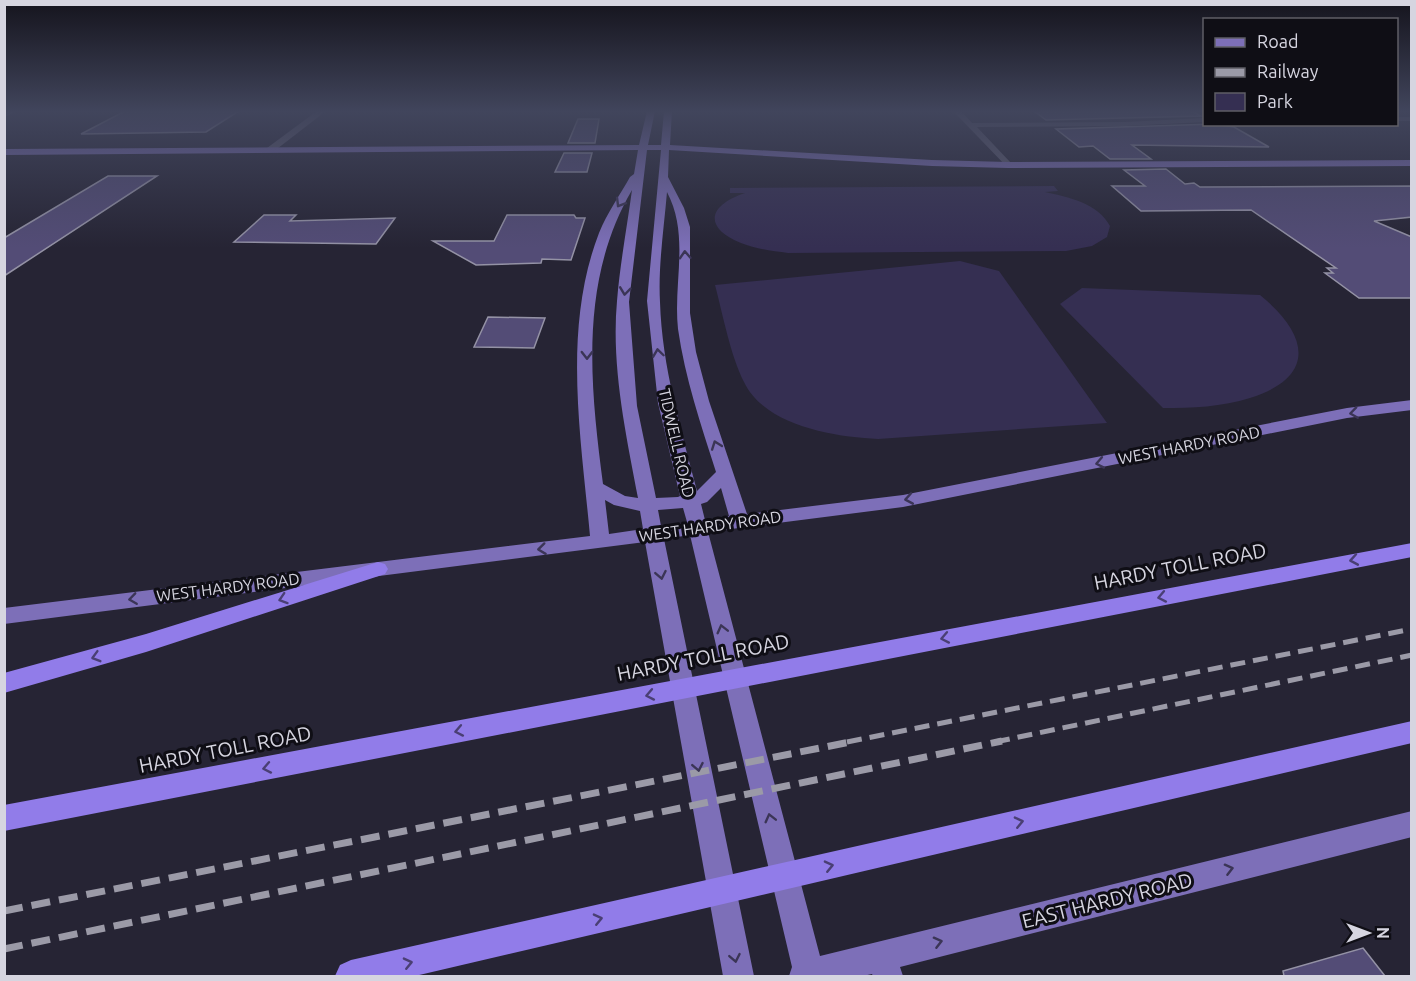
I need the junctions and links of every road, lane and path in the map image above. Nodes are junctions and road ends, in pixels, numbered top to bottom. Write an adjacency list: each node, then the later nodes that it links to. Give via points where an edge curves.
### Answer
1 (642, 157): 11 (main road)
2 (663, 157): 12 (main road, TIDWELL ROAD)
3 (880, 157): 7 (main road)
4 (1003, 157): 7 (street)
5 (1188, 157): 8 (main road)
6 (1379, 157): 9 (main road)
7 (1008, 160): 8 (main road)
8 (1200, 164): 9 (main road)
9 (1393, 164): 10 (main road)
10 (1412, 164)
11 (639, 171): 15 (main road, one-way to 15, via 603,237 590,284 587,406); 27 (main road, one-way to 27, via 623,302 629,406)
12 (662, 175): 14 (main road, one-way to 12, via 699,393 685,327 682,295 686,266 681,213); 29 (main road, TIDWELL ROAD, one-way to 12, via 666,403 654,302)
13 (1412, 405): 16 (main road, WEST HARDY ROAD, one-way to 16, via 1347,413 903,501)
14 (726, 472): 15 (main road, via 701,498 678,503 641,506 620,501); 16 (main road)
15 (595, 487): 17 (main road)
16 (740, 521): 17 (main road, WEST HARDY ROAD)
17 (600, 542): 19 (main road, WEST HARDY ROAD, one-way to 19)
18 (1412, 550): 23 (highway, HARDY TOLL ROAD, one-way to 23)
19 (378, 569): 20 (main road, WEST HARDY ROAD, one-way to 20); 21 (highway, one-way to 21, via 146,643)
20 (4, 616)
21 (4, 682)
22 (1412, 732): 26 (highway, one-way to 22)
23 (4, 819)
24 (1412, 824): 25 (main road, EAST HARDY ROAD, one-way to 24)
25 (885, 966): 28 (main road, EAST HARDY ROAD)
26 (351, 976)
27 (738, 976)
28 (804, 976)
29 (810, 976)

